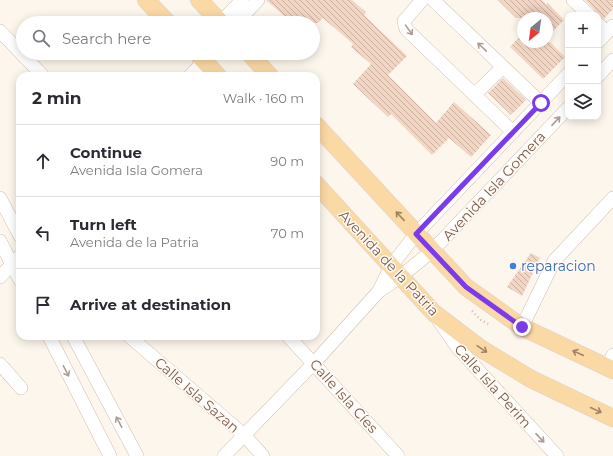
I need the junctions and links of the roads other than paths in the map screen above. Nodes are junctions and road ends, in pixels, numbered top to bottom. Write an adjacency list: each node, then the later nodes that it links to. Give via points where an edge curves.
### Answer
1 (146, 0): 9 (main road)
2 (199, 0): 10 (main road)
3 (242, 0): 11 (street)
4 (258, 0): 12 (street)
5 (422, 0): 29 (street, one-way to 29, via 404,20 406,29)
6 (433, 0): 22 (street, one-way to 6)
7 (573, 0): 8 (street)
8 (586, 12)
9 (161, 16)
10 (214, 16)
11 (227, 16)
12 (243, 16)
13 (606, 27): 15 (street)
14 (0, 30): 16 (street)
15 (601, 36)
16 (16, 47)
17 (28, 60): 23 (street)
18 (199, 60): 24 (street)
19 (204, 60): 25 (main road)
20 (255, 60): 26 (main road)
21 (613, 60): 27 (street)
22 (503, 67): 29 (street); 30 (street)
23 (39, 72)
24 (192, 72)
25 (214, 72)
26 (266, 72)
27 (601, 73)
28 (565, 77): 30 (street, Avenida Isla Gomera)
29 (474, 94): 33 (street)
30 (541, 103): 33 (street, Avenida Isla Gomera)
31 (565, 111): 40 (street, Avenida Isla Gomera, one-way to 31)
32 (320, 130): 38 (main road, one-way to 32)
33 (513, 132): 38 (street, Avenida Isla Gomera)
34 (320, 188): 42 (main road, Avenida de la Patria)
35 (0, 198): 37 (street)
36 (613, 198): 45 (street, via 554,260)
37 (16, 228)
38 (416, 234): 40 (main road); 42 (street, Avenida Isla Gomera)
39 (0, 241): 41 (street)
40 (432, 251): 42 (street, Avenida Isla Gomera); 45 (main road, via 466,287)
41 (16, 260): 43 (street)
42 (396, 272): 44 (main road, Avenida de la Patria); 50 (street, Avenida Isla Gomera)
43 (0, 277)
44 (434, 313): 54 (main road, Avenida de la Patria, one-way to 54, via 480,348 531,379); 61 (street, Calle Isla Perim, one-way to 61, via 457,347)
45 (522, 327): 52 (main road, one-way to 45)
46 (51, 340): 56 (street, one-way to 56)
47 (76, 340): 57 (street, one-way to 47)
48 (134, 340): 55 (street, Calle Isla Sazan)
49 (292, 340): 50 (street, Calle Isla Cíes)
50 (314, 363): 55 (street, Avenida Isla Gomera); 60 (street, Calle Isla Cíes)
51 (0, 364): 53 (street)
52 (611, 364)
53 (21, 388)
54 (613, 418)
55 (244, 435): 58 (street, Avenida Isla Gomera); 59 (street, Calle Isla Sazan)
56 (110, 456)
57 (137, 456)
58 (224, 456)
59 (263, 456)
60 (398, 456)
61 (557, 456)

